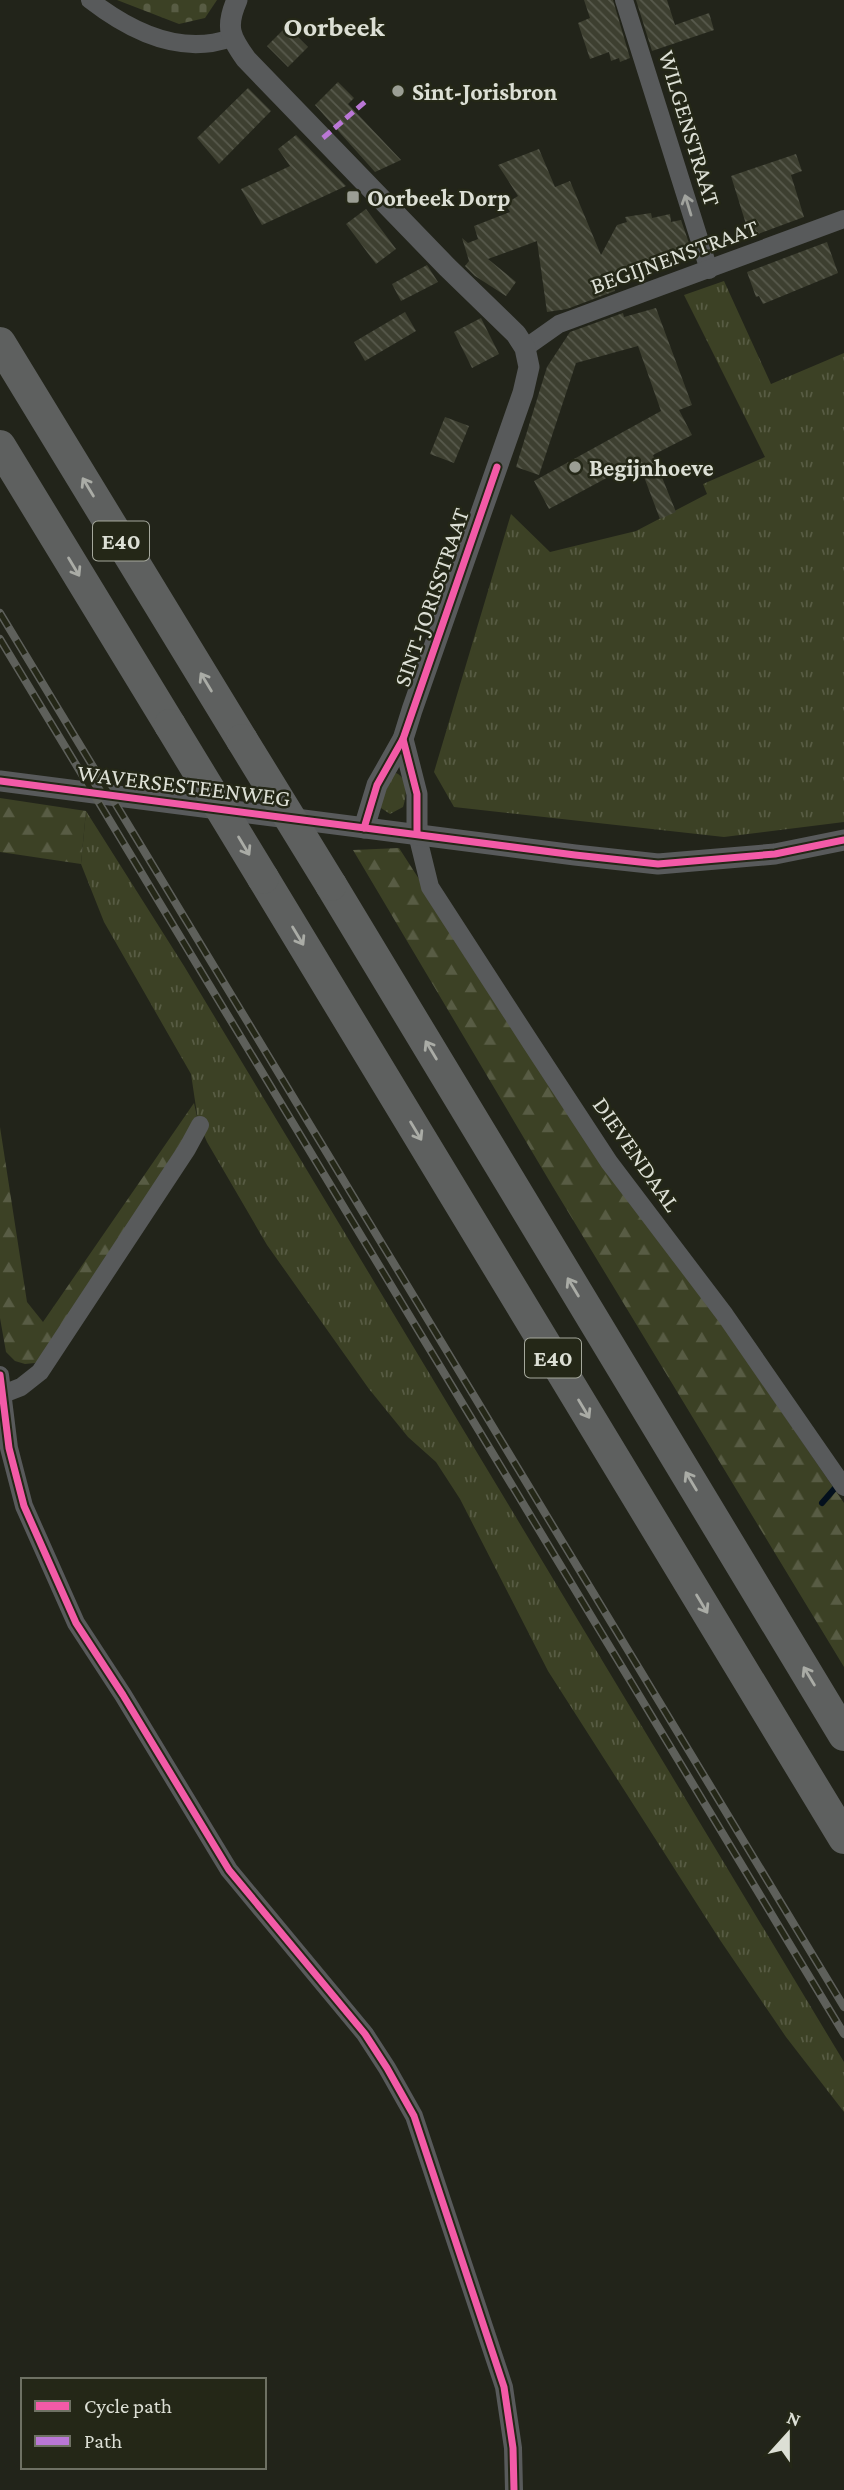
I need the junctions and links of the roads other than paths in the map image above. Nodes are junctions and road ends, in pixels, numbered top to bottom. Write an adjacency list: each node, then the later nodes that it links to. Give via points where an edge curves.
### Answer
1 (90, 0): 4 (street, via 132,27 172,42 200,45)
2 (237, 0): 4 (street)
3 (624, 0): 6 (street, WILGENSTRAAT, one-way to 3)
4 (231, 38): 8 (street, via 246,59)
5 (844, 219): 6 (street, BEGIJNENSTRAAT)
6 (709, 270): 8 (street, BEGIJNENSTRAAT, via 559,324)
7 (0, 343): 19 (highway, E40, one-way to 7, bridge)
8 (525, 348): 10 (street, SINT-JORISSTRAAT, via 530,367 523,393)
9 (0, 446): 20 (highway, E40, one-way to 20, bridge)
10 (403, 739): 12 (street, SINT-JORISSTRAAT, via 377,785); 13 (street, via 417,794)
11 (0, 781): 12 (street, WAVERSESTEENWEG)
12 (364, 828): 13 (street, WAVERSESTEENWEG)
13 (417, 834): 14 (street, WAVERSESTEENWEG, via 658,864 775,854); 18 (street, DIEVENDAAL, via 430,887 538,1054 609,1162 725,1315)
14 (844, 840)
15 (200, 1125): 17 (street, via 40,1372)
16 (0, 1375): 17 (street)
17 (4, 1394): 21 (street, via 9,1448 24,1506 76,1623 229,1870 365,2034 414,2116 504,2387)
18 (844, 1487)
19 (844, 1735)
20 (844, 1838)
21 (514, 2490)

